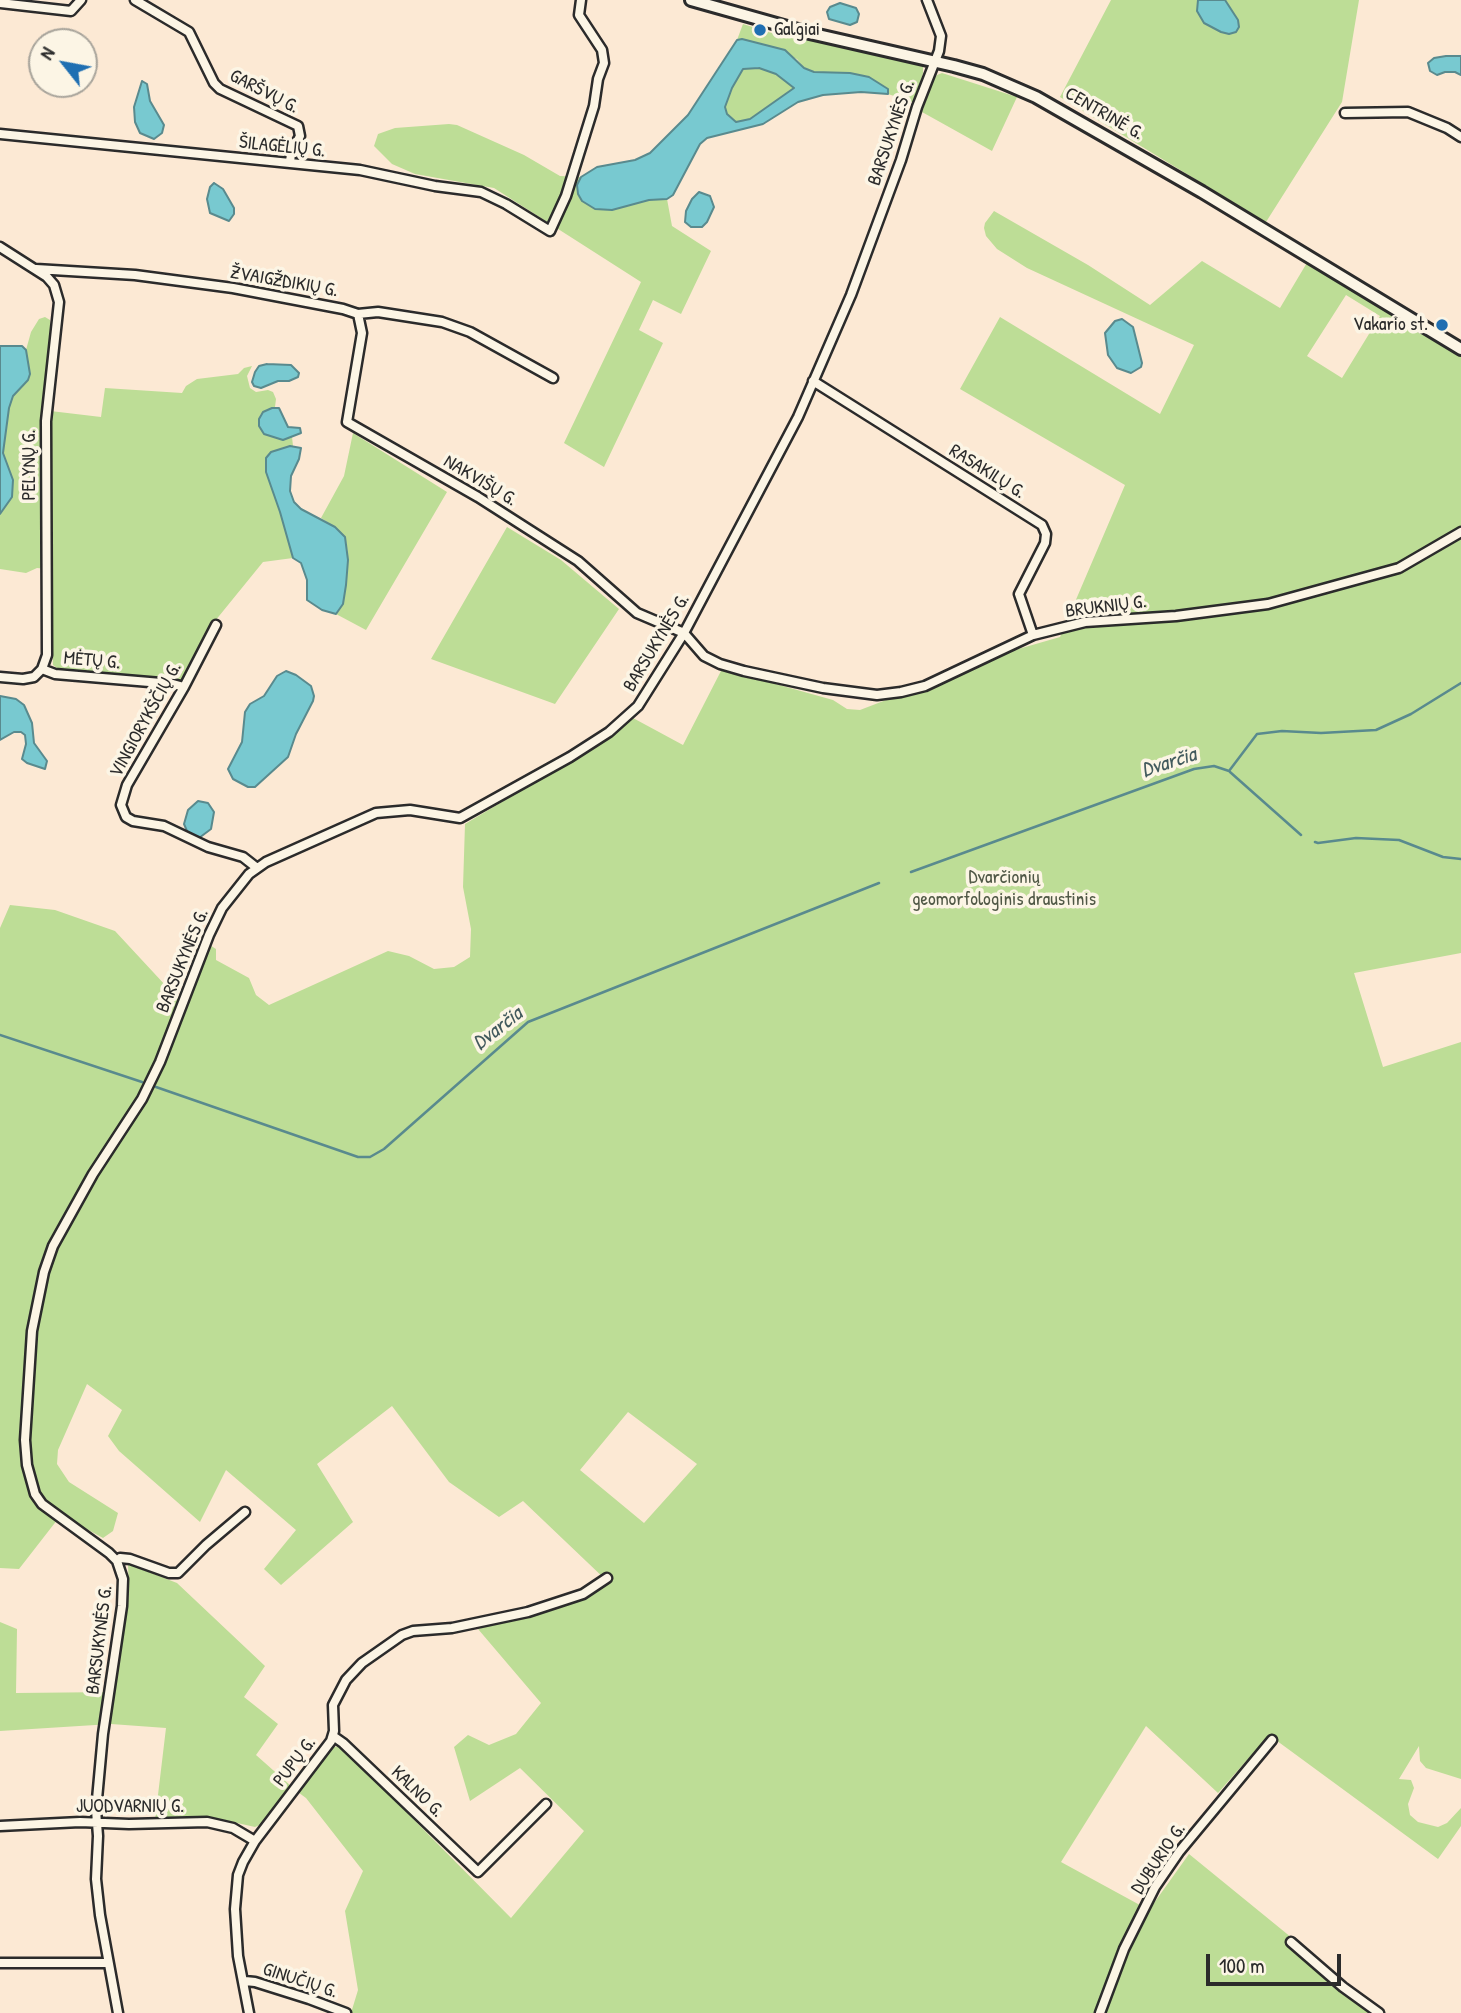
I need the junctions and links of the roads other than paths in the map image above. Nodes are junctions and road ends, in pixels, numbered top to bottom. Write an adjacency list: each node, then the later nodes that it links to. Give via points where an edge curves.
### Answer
1 (81, 0): 6 (street, via 71,11)
2 (135, 0): 11 (street, GARŠVŲ G., via 189,32 220,89 298,126 300,136)
3 (581, 0): 11 (street, ŠILAGĖLIŲ G., via 579,15 602,50 604,63 566,196 550,232 481,192 360,170)
4 (691, 0): 7 (main road, CENTRINĖ G.)
5 (927, 0): 7 (street, BARSUKYNĖS G., via 941,36)
6 (0, 3)
7 (934, 61): 15 (main road, CENTRINĖ G., via 1006,83 1066,112); 17 (street, BARSUKYNĖS G., via 851,295)
8 (1345, 113): 10 (street, via 1408,112)
9 (0, 134): 11 (street, ŠILAGĖLIŲ G.)
10 (1461, 137)
11 (290, 163)
12 (0, 247): 13 (street, ŽVAIGŽDIKIŲ G.)
13 (36, 269): 14 (street, ŽVAIGŽDIKIŲ G., via 135,275 233,288); 22 (street, PELYNŲ G., via 54,285 59,302 46,421 47,655)
14 (358, 314): 16 (street, ŽVAIGŽDIKIŲ G., via 377,312 457,326); 20 (street, NAKVIŠŲ G., via 362,332 347,422 578,561 637,613)
15 (1461, 349)
16 (553, 378)
17 (813, 381): 20 (street, BARSUKYNĖS G.); 21 (street, RASAKILŲ G., via 1042,526 1045,543 1019,594)
18 (1461, 532): 21 (street, BRUKNIŲ G., via 1399,568 1268,604 1085,622)
19 (216, 625): 24 (street, VINGIORYKŠČIŲ G.)
20 (684, 633): 21 (street, BRUKNIŲ G., via 704,656 720,664 823,688 877,695 925,686); 25 (street, BARSUKYNĖS G., via 653,685 625,720 479,810 460,818 411,810 376,813)
21 (1033, 635)
22 (42, 669): 23 (street, MĖTŲ G., via 29,678); 24 (street, MĖTŲ G.)
23 (0, 677)
24 (184, 687): 25 (street, VINGIORYKŠČIŲ G., via 127,785 123,812 133,821 164,826 243,857)
25 (257, 868): 27 (street, BARSUKYNĖS G., via 222,908 142,1099 53,1246 32,1331 25,1440 31,1482 42,1504)
26 (245, 1512): 27 (street, via 178,1573 130,1559)
27 (117, 1562): 32 (street, BARSUKYNĖS G., via 124,1588 99,1765)
28 (607, 1578): 29 (street, PUPŲ G., via 583,1594 528,1612 413,1631 390,1642 341,1687 333,1705)
29 (333, 1736): 31 (street, KALNO G., via 478,1872); 34 (street, PUPŲ G.)
30 (1272, 1740): 42 (street, DUBURIO G., via 1155,1887 1124,1949)
31 (546, 1804)
32 (96, 1823): 33 (street, JUODVARNIŲ G.); 34 (street, JUODVARNIŲ G., via 206,1822 233,1828); 37 (street, BARSUKYNĖS G., via 96,1878)
33 (0, 1826)
34 (256, 1840): 38 (street, PUPŲ G., via 243,1862 236,1890 238,1956)
35 (1291, 1942): 43 (street)
36 (0, 1963): 37 (street)
37 (108, 1963): 39 (street, BARSUKYNĖS G.)
38 (245, 1982): 40 (street, PUPŲ G.); 41 (street, GINUČIŲ G.)
39 (118, 2013)
40 (249, 2013)
41 (346, 2013)
42 (1100, 2013)
43 (1379, 2013)

